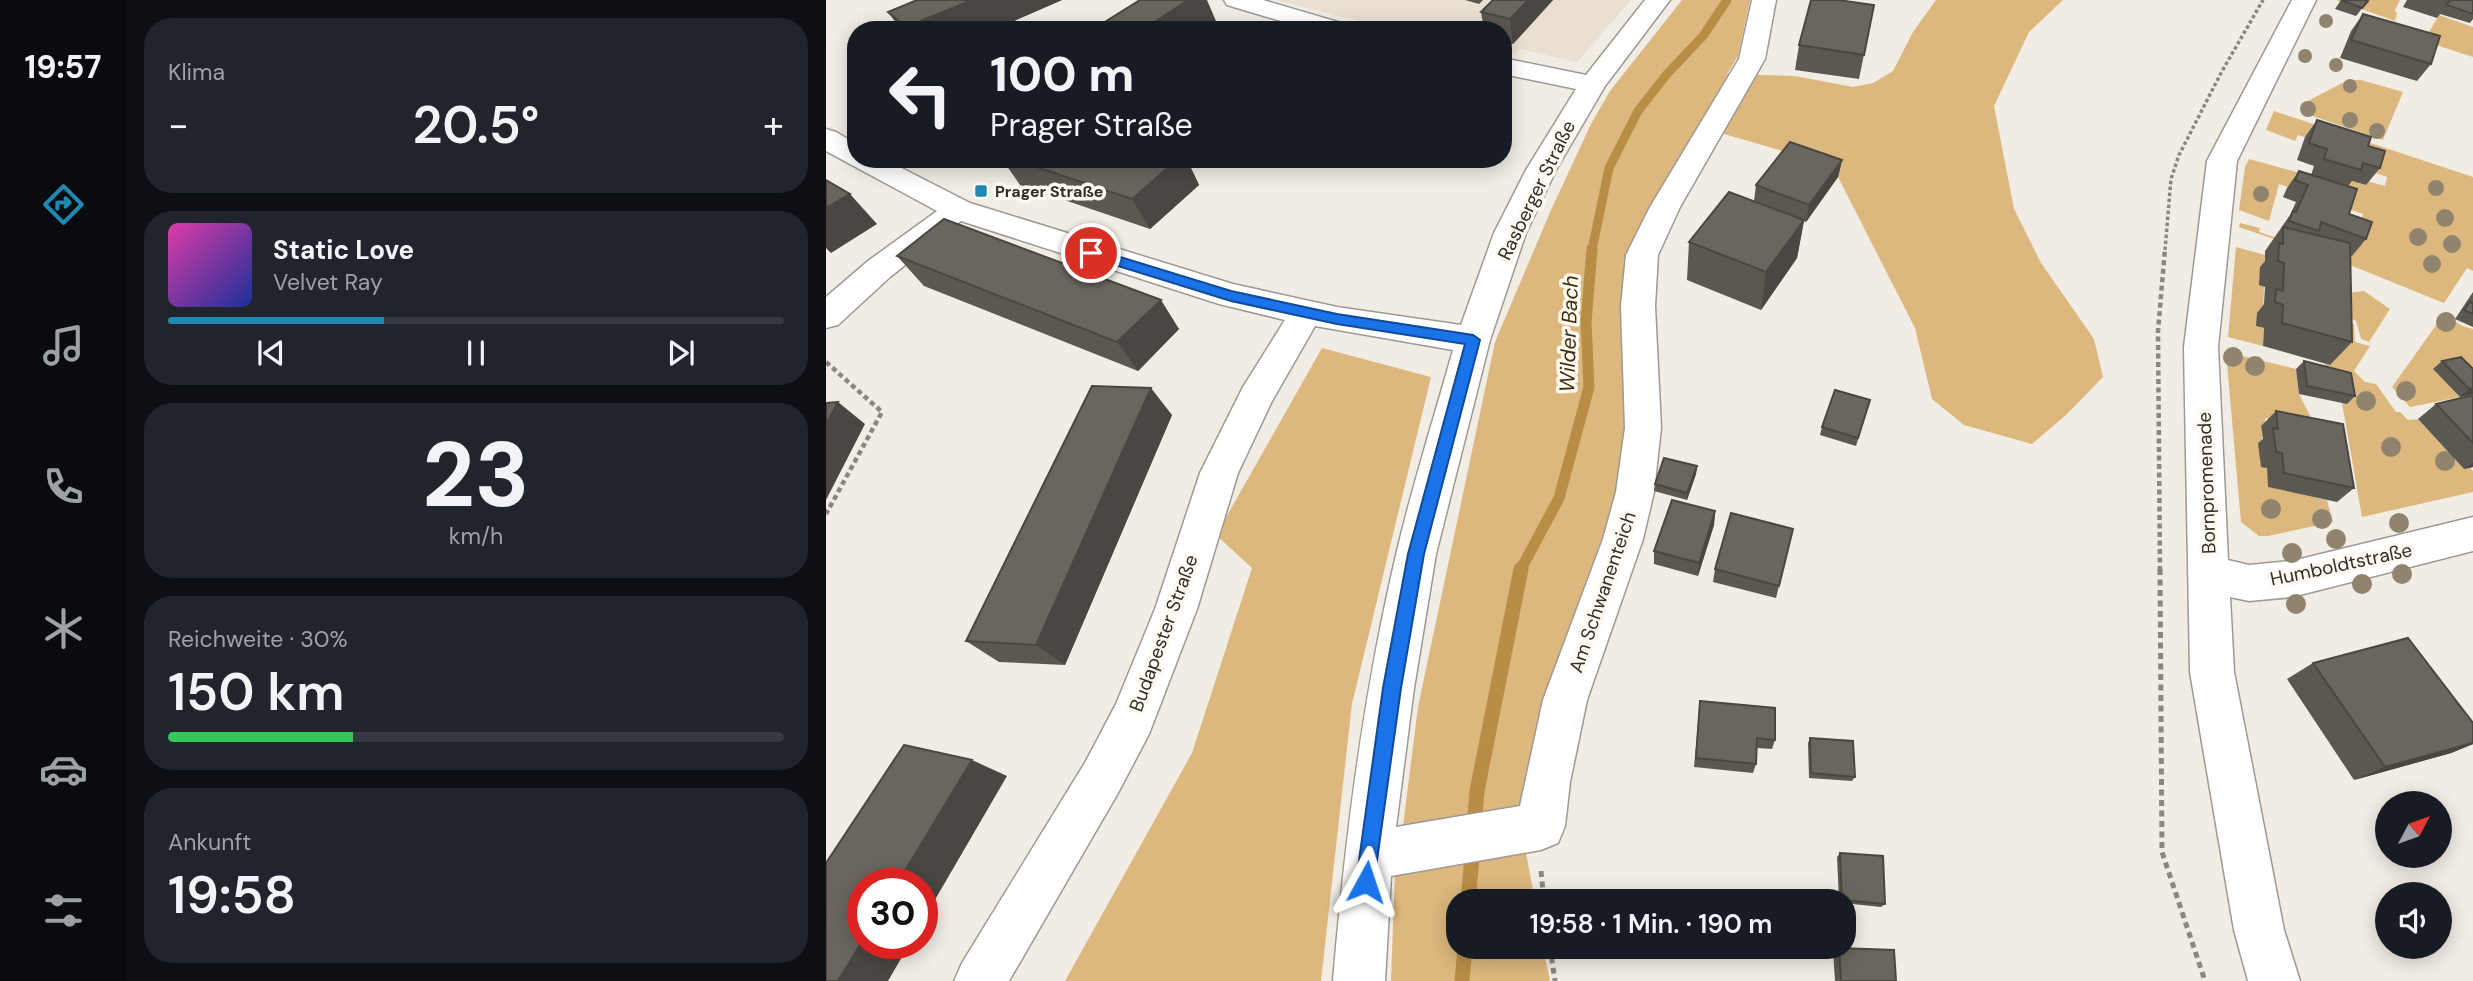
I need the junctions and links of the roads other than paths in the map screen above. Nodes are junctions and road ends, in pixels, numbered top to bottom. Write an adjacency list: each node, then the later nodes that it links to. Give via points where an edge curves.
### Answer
1 (1236, 0): 5 (street)
2 (1658, 0): 7 (street, Rasberger Straße)
3 (1764, 0): 17 (street, Am Schwanenteich, via 1752,59 1642,255 1638,306 1643,428 1635,492 1623,539 1565,700 1541,826)
4 (2304, 0): 16 (street, Bornpromenade, via 2222,161 2201,347)
5 (1308, 21)
6 (1512, 68): 7 (street)
7 (1593, 84): 14 (street, Rasberger Straße, via 1541,170 1510,233)
8 (826, 138): 9 (street)
9 (847, 151)
10 (877, 168): 11 (street)
11 (959, 211): 12 (street, via 1231,296); 13 (street, via 879,269)
12 (1306, 313): 14 (street); 18 (street, Budapester Straße, via 1256,397 1219,473 1176,609 1133,718)
13 (826, 316)
14 (1473, 340): 17 (street, Rasberger Straße, via 1416,554)
15 (2473, 534): 16 (street, Humboldtstraße, via 2292,579 2249,583)
16 (2209, 574): 20 (street, Bornpromenade, via 2211,672 2259,930)
17 (1368, 856): 19 (street, Rasberger Straße)
18 (980, 981)
19 (1359, 981)
20 (2274, 981)

